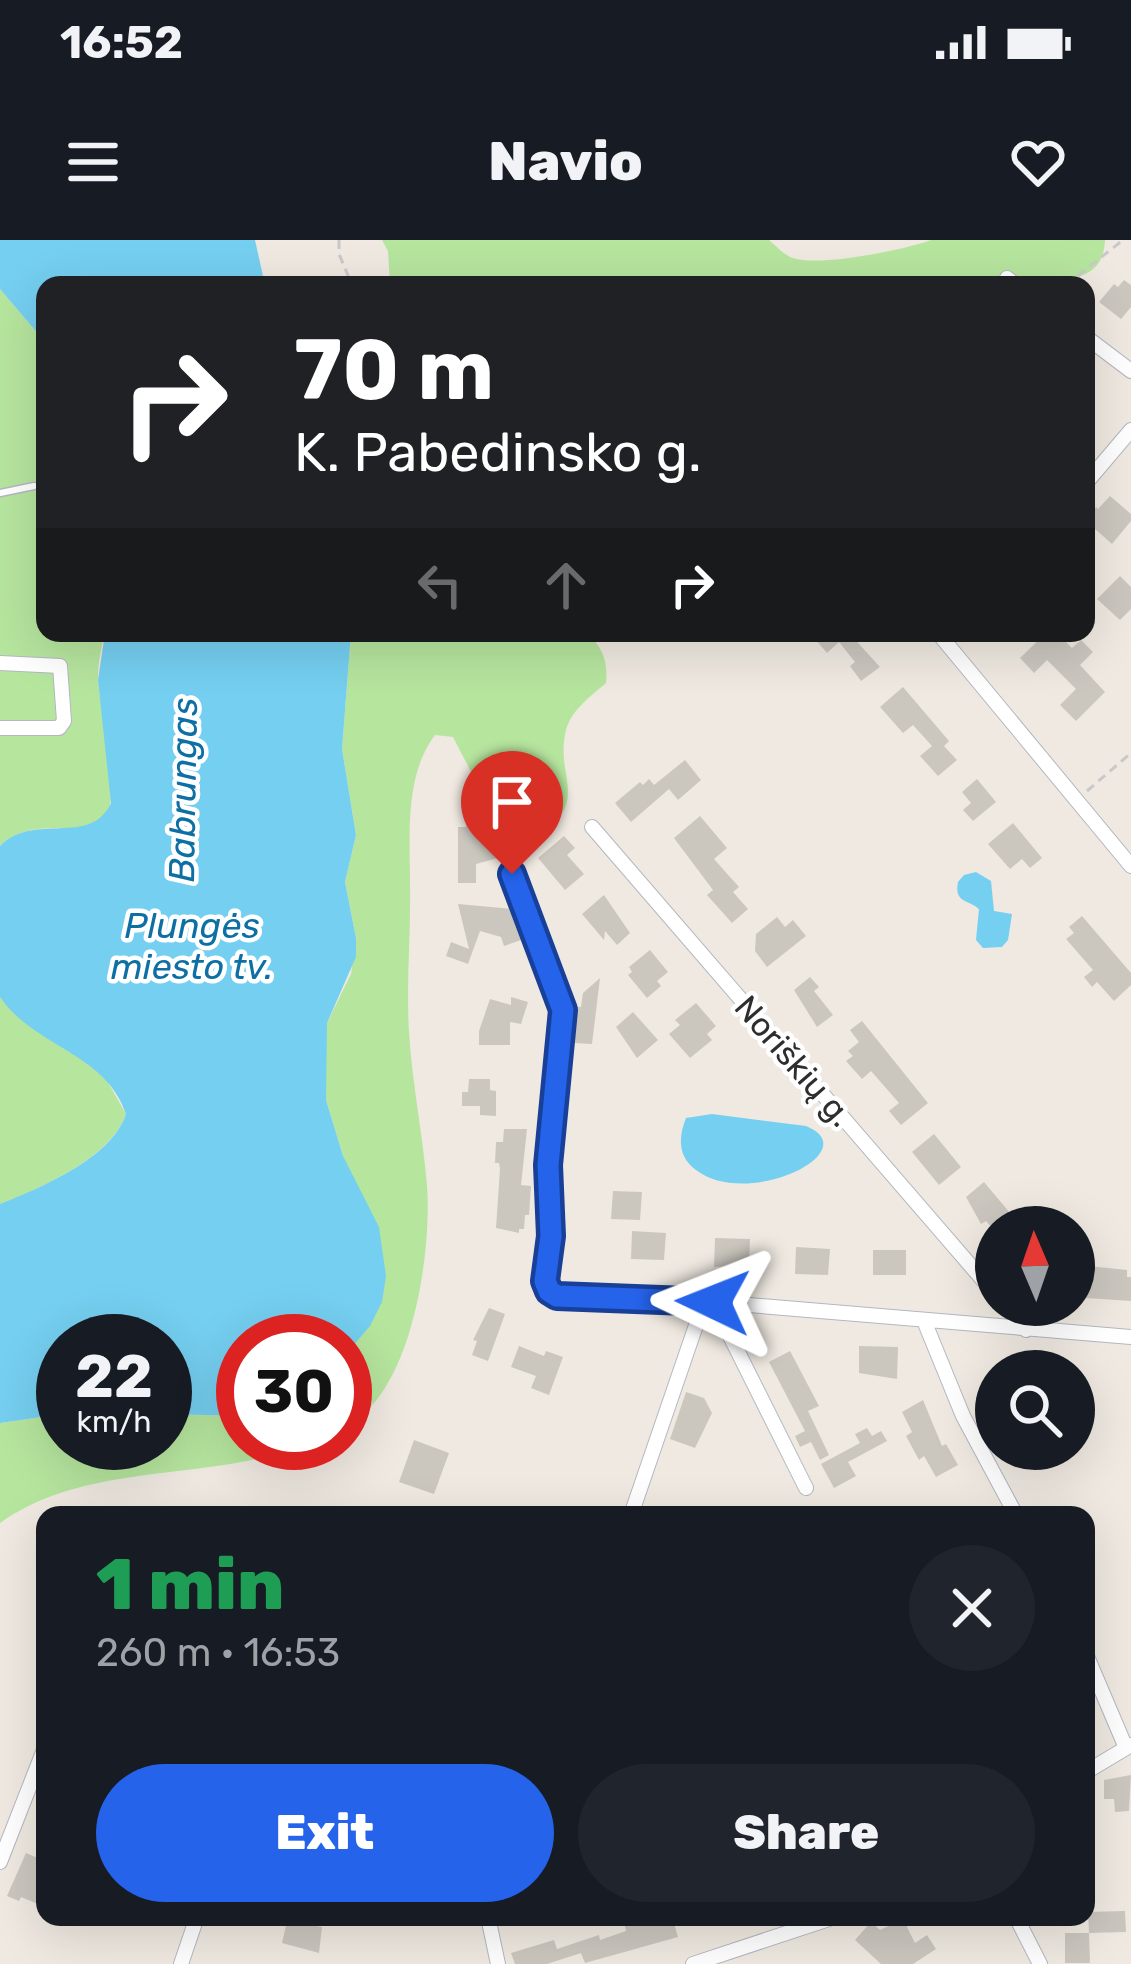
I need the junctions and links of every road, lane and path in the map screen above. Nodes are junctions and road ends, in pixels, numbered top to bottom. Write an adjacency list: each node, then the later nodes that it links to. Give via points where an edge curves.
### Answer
1 (339, 240): 3 (path)
2 (1123, 240): 4 (path)
3 (348, 276)
4 (1077, 276)
5 (1095, 345): 6 (street)
6 (1131, 371)
7 (1131, 430): 8 (street)
8 (1095, 472)
9 (34, 486): 10 (lane)
10 (0, 493)
11 (952, 642): 15 (street)
12 (0, 663): 13 (street, via 60,666 64,721 59,728)
13 (0, 728)
14 (1131, 753): 15 (path)
15 (1077, 800): 17 (street)
16 (592, 826): 19 (street, Noriškių g.)
17 (1131, 866)
18 (512, 874): 20 (street, via 563,1010 548,1165 549,1291)
19 (975, 1270)
20 (708, 1302): 21 (street); 25 (street); 26 (street)
21 (925, 1323): 23 (street); 27 (street)
22 (1023, 1326): 23 (street)
23 (1026, 1330): 24 (street)
24 (1131, 1337)
25 (806, 1488)
26 (635, 1506)
27 (1011, 1506)
28 (1095, 1673): 29 (street)
29 (1129, 1746): 30 (street)
30 (1095, 1767)
31 (36, 1770): 32 (street)
32 (0, 1862)
33 (194, 1926): 37 (street)
34 (490, 1926): 38 (street)
35 (808, 1926): 39 (street)
36 (1021, 1926): 40 (street)
37 (181, 1964)
38 (498, 1964)
39 (693, 1964)
40 (1040, 1964)

